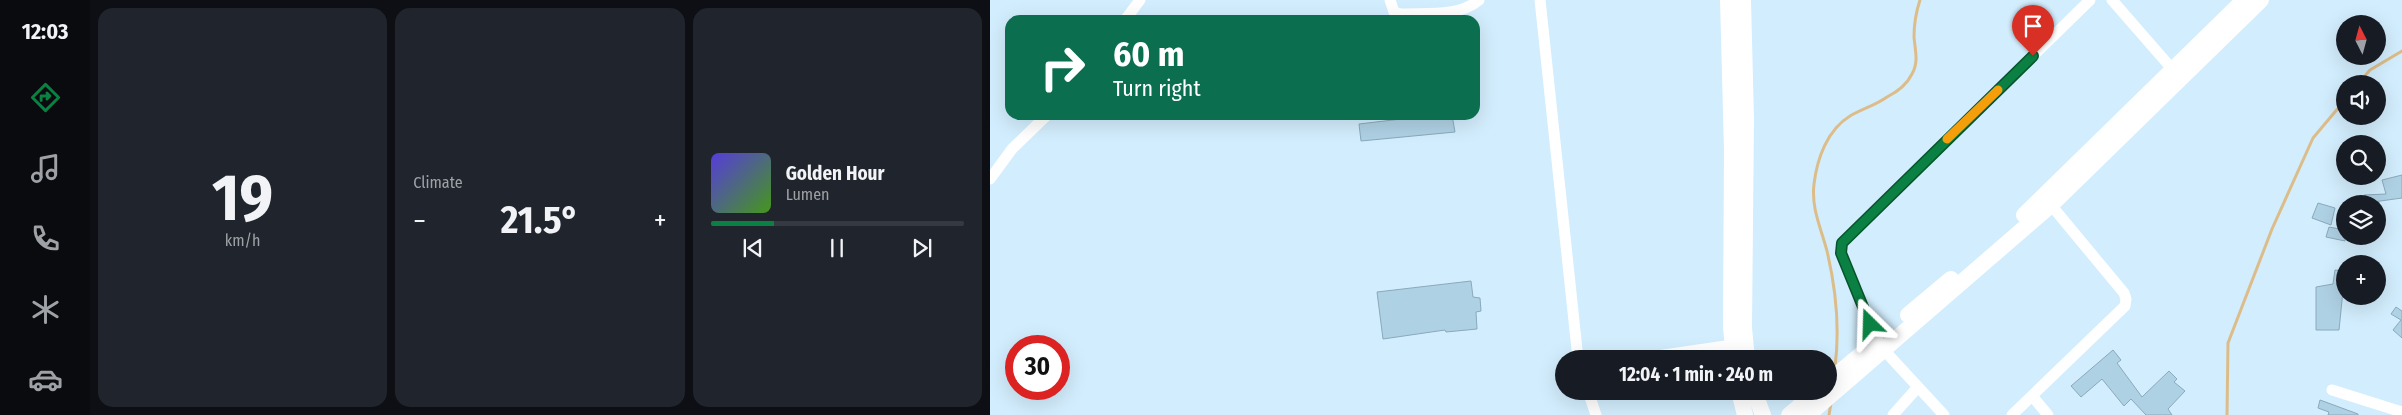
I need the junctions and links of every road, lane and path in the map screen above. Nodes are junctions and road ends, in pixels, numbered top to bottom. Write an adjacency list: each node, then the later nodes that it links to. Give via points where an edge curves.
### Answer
1 (1140, 0): 11 (street)
2 (1390, 0): 3 (street, via 1394,12 1401,14 1455,11 1470,8)
3 (1479, 0)
4 (1540, 0): 17 (street)
5 (1728, 0): 18 (main road)
6 (1744, 0): 19 (main road)
7 (2090, 0): 16 (street, via 1842,243 1841,253)
8 (2112, 0): 12 (street)
9 (2244, 0): 12 (main road)
10 (2261, 0): 15 (main road)
11 (1129, 15)
12 (2173, 70): 16 (main road, via 2002,237)
13 (1041, 120): 14 (street, via 1012,149)
14 (990, 179)
15 (2051, 205): 16 (main road); 23 (street, via 2126,299 2125,306)
16 (1880, 345): 20 (main road); 21 (street)
17 (1577, 350)
18 (1733, 350)
19 (1746, 350)
20 (1837, 379)
21 (1918, 387): 35 (street); 36 (street)
22 (2332, 390): 29 (street)
23 (2033, 397): 37 (street); 38 (street)
24 (1591, 400): 30 (street)
25 (1741, 400): 31 (main road)
26 (1757, 400): 32 (main road)
27 (1813, 400): 33 (main road)
28 (1817, 400): 34 (main road)
29 (2402, 412)
30 (1596, 415)
31 (1745, 415)
32 (1763, 415)
33 (1789, 415)
34 (1808, 415)
35 (1893, 415)
36 (1944, 415)
37 (2012, 415)
38 (2048, 415)

